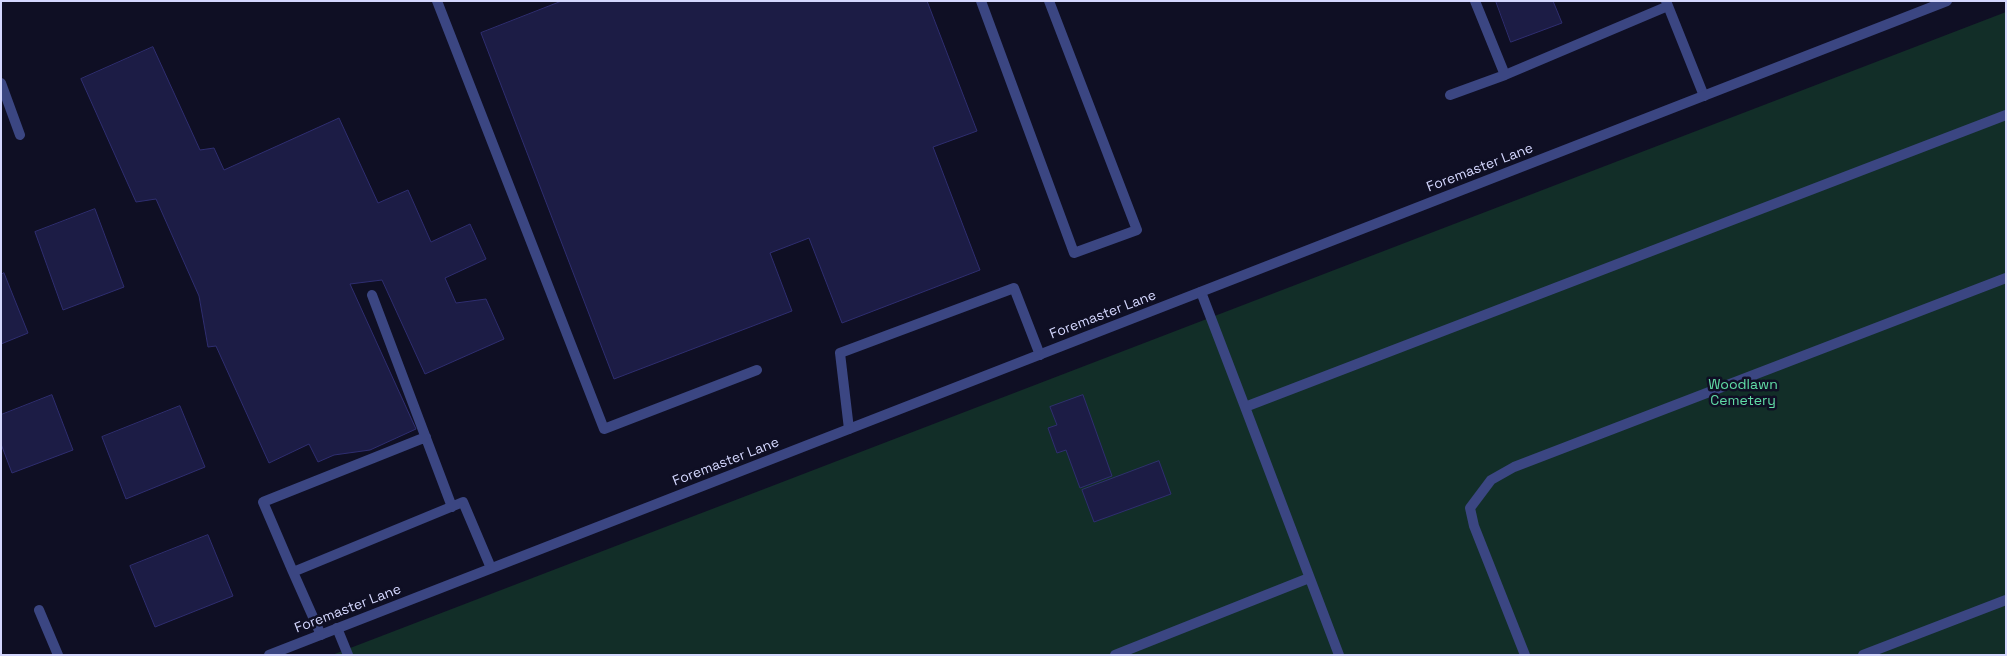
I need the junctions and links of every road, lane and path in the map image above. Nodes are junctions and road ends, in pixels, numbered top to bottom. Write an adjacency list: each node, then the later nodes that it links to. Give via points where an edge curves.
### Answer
1 (437, 1): 17 (street, via 604,429)
2 (981, 1): 3 (street, via 1074,253 1137,230)
3 (1049, 1)
4 (1474, 1): 7 (street)
5 (1946, 1): 10 (street, Foremaster Lane)
6 (1667, 4): 7 (street); 10 (street)
7 (1505, 74): 9 (street)
8 (1, 83): 12 (street)
9 (1450, 95)
10 (1704, 96): 14 (street, Foremaster Lane)
11 (2006, 115): 18 (street)
12 (20, 135)
13 (2006, 278): 34 (street, via 1514,467 1491,480 1470,508 1474,526)
14 (1201, 292): 16 (street, Foremaster Lane); 18 (street)
15 (372, 295): 20 (street)
16 (1040, 355): 19 (street, Foremaster Lane); 19 (street, via 1014,288 840,354)
17 (757, 370)
18 (1245, 407): 24 (street)
19 (849, 429): 22 (street, Foremaster Lane)
20 (426, 437): 21 (street); 23 (street, via 263,502)
21 (452, 507): 22 (street, via 463,502); 23 (street)
22 (492, 568): 27 (street, Foremaster Lane)
23 (293, 572): 28 (street)
24 (1309, 578): 32 (street); 33 (street)
25 (2006, 600): 35 (street)
26 (39, 610): 29 (street)
27 (337, 628): 28 (street, Foremaster Lane); 31 (street)
28 (321, 635): 30 (street, Foremaster Lane)
29 (58, 655)
30 (269, 655)
31 (348, 655)
32 (1115, 655)
33 (1338, 655)
34 (1525, 655)
35 (1862, 655)

